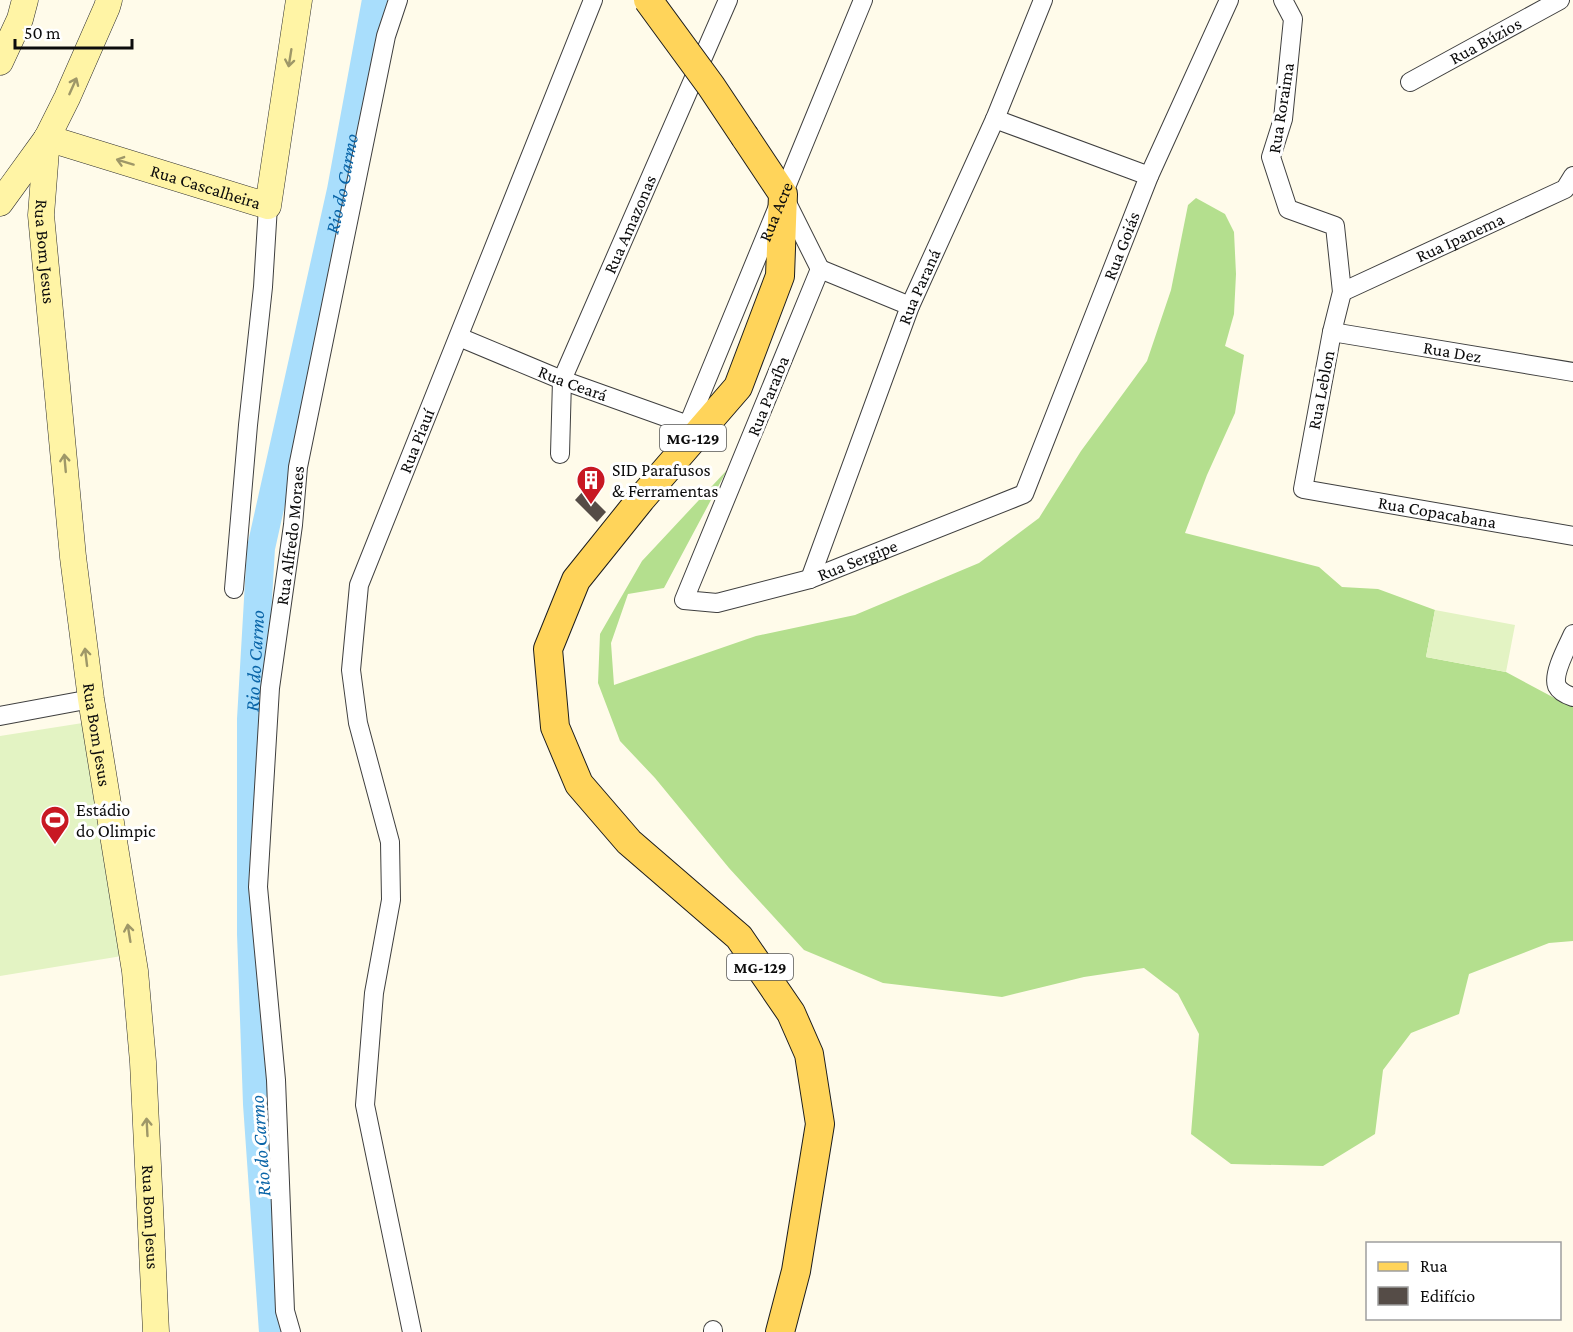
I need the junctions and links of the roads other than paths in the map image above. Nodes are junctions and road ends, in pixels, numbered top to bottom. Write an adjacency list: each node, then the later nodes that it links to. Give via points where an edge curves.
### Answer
1 (25, 0): 13 (street)
2 (109, 0): 16 (street, one-way to 2)
3 (299, 0): 21 (street, Rua Cascalheira, one-way to 21)
4 (398, 0): 43 (street, Rua Alfredo Moraes, via 386,36 298,467 270,688 258,887 276,1080 285,1311)
5 (648, 0): 19 (main road, bridge)
6 (728, 0): 29 (street, Rua Amazonas)
7 (863, 0): 19 (street, Rua Acre)
8 (1043, 0): 15 (street, Rua Paraná)
9 (1229, 0): 17 (street, Rua Goiás)
10 (1283, 0): 24 (street, Rua Roraima, via 1293,19 1283,119 1271,157 1288,209 1335,226)
11 (1560, 0): 14 (street, Rua Búzios)
12 (586, 2): 27 (street, Rua Piauí)
13 (0, 62)
14 (1410, 82)
15 (996, 119): 17 (street); 25 (street, Rua Paraná)
16 (47, 138): 20 (street); 21 (street, Rua Cascalheira, one-way to 16); 22 (street, Rua Bom Jesus)
17 (1149, 176): 33 (street, Rua Goiás)
18 (1573, 176): 24 (street, Rua Ipanema, via 1565,189)
19 (783, 194): 23 (street); 30 (street, Rua Acre); 45 (main road, MG-129 / MG-129, via 780,276 738,387 576,580 548,649 555,727 579,784 629,842 739,937 791,1013 809,1054 820,1124 796,1271)
20 (1, 201): 22 (street)
21 (268, 206): 36 (street)
22 (41, 215): 40 (street, Rua Bom Jesus, one-way to 22, via 73,557)
23 (820, 269): 25 (street); 37 (street, Rua Paraíba)
24 (1342, 292): 26 (street, Rua Leblon)
25 (910, 306): 35 (street, Rua Paraná)
26 (1332, 332): 28 (street, Rua Dez); 32 (street, Rua Leblon)
27 (459, 337): 29 (street, Rua Ceará); 44 (street, Rua Piauí, via 359,585 351,670 358,723 390,842 391,900 374,993 365,1105)
28 (1573, 372)
29 (562, 380): 30 (street, Rua Ceará); 31 (street, Rua Amazonas)
30 (688, 425)
31 (560, 454)
32 (1303, 489): 34 (street, Rua Copacabana)
33 (1024, 494): 35 (street, Rua Sergipe)
34 (1573, 536)
35 (810, 579): 37 (street, Rua Sergipe, via 717,603)
36 (234, 589)
37 (684, 600)
38 (1573, 634): 39 (street, via 1556,676 1557,687)
39 (1573, 697)
40 (92, 699): 41 (street); 42 (street, Rua Bom Jesus, one-way to 40, via 135,971)
41 (0, 716)
42 (156, 1332)
43 (291, 1332)
44 (412, 1332)
45 (780, 1332)

